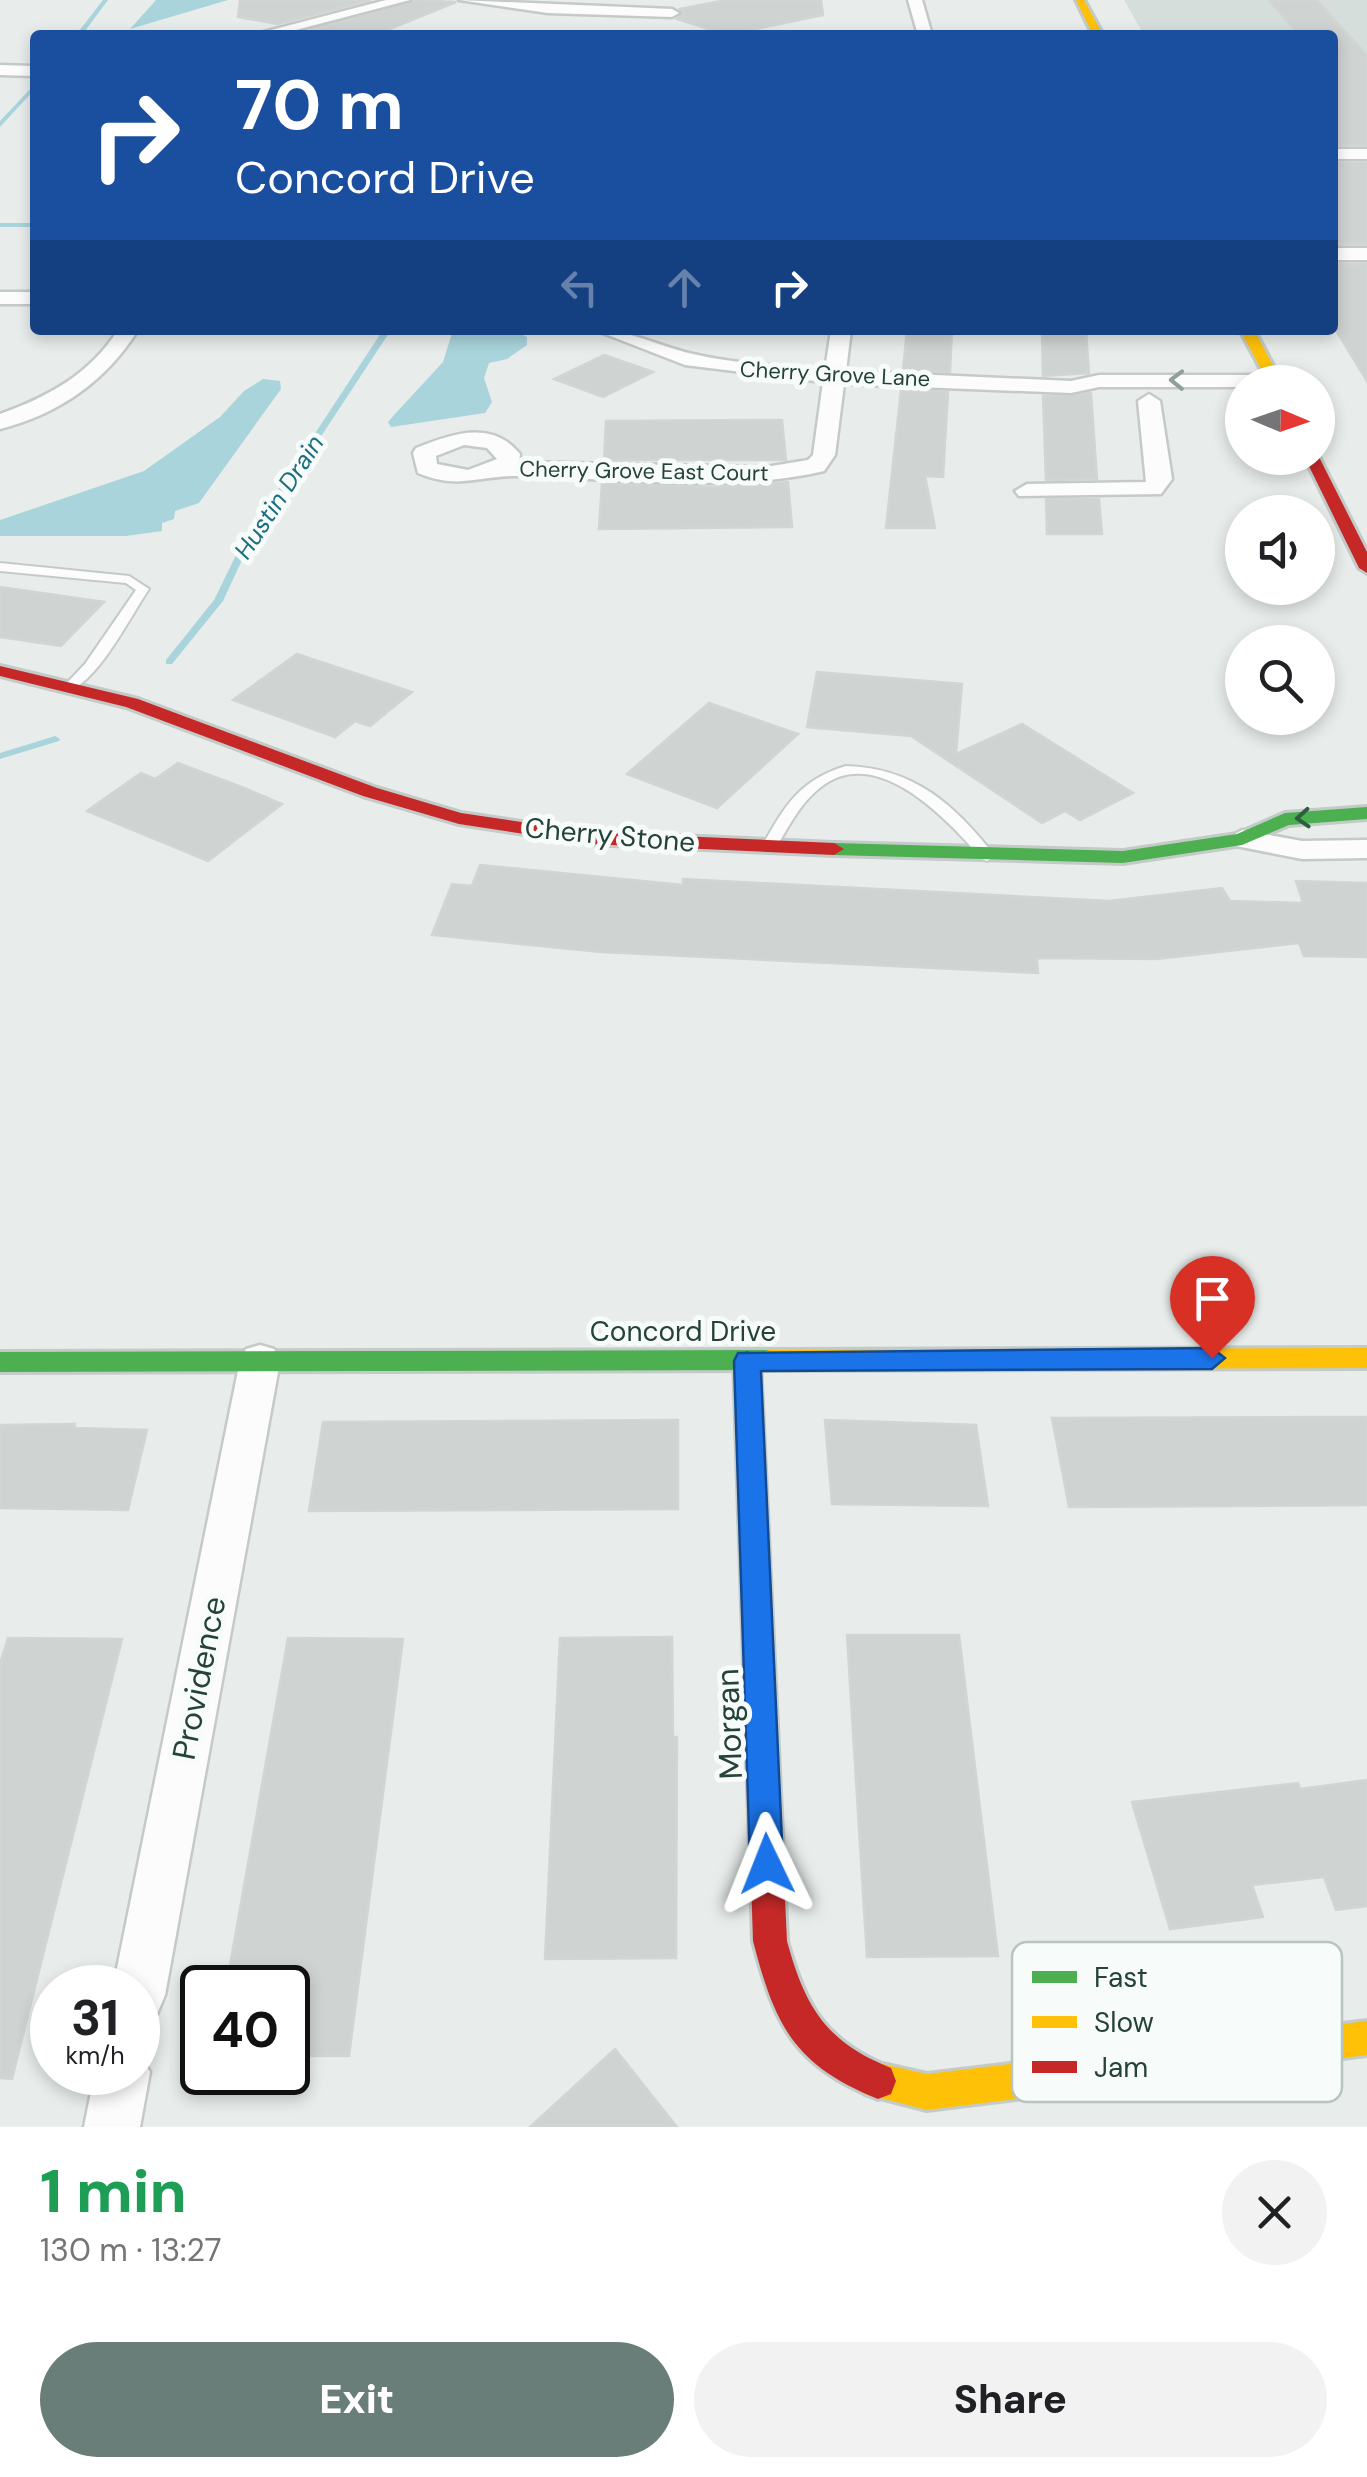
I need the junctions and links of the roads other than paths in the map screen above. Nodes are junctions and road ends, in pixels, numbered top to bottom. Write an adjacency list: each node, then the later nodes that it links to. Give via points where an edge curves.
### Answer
1 (402, 0): 6 (street)
2 (466, 0): 5 (street)
3 (915, 0): 7 (street)
4 (1080, 0): 8 (street)
5 (672, 13)
6 (279, 30)
7 (923, 30)
8 (1095, 30)
9 (0, 70): 10 (street)
10 (30, 70)
11 (1338, 154): 12 (street)
12 (1367, 154)
13 (1338, 254): 14 (street)
14 (1367, 254)
15 (0, 298): 16 (street)
16 (30, 298)
17 (125, 335): 27 (street, via 92,378)
18 (619, 335): 22 (street, Cherry Grove Lane, via 685,359)
19 (841, 335): 22 (street)
20 (1250, 335): 21 (street)
21 (1265, 365)
22 (834, 378): 24 (street, Cherry Grove Lane); 28 (street, Cherry Grove East Court, via 822,460 806,469)
23 (1225, 382): 24 (street, Cherry Grove Lane, one-way to 24, via 1099,381)
24 (1071, 387): 25 (street, Cherry Grove Lane)
25 (1149, 401): 26 (street, Cherry Grove Lane); 30 (street, via 1160,479 1153,489)
26 (1225, 403)
27 (0, 422)
28 (499, 469)
29 (1320, 475): 31 (street)
30 (1027, 491)
31 (1366, 566)
32 (0, 568): 34 (lane, via 129,580 142,590)
33 (0, 671): 34 (street, Cherry Stone)
34 (71, 686): 37 (street, Cherry Stone, via 459,818 590,838)
35 (1367, 814): 36 (street, Cherry Stone, one-way to 36, via 1285,819)
36 (1242, 839): 38 (street, Cherry Stone, via 1302,850); 39 (street, Cherry Stone, via 1123,857)
37 (770, 846): 39 (street, Cherry Stone); 39 (lane, via 788,808 822,779 869,767 898,777 958,818)
38 (1367, 848)
39 (987, 856)
40 (1367, 1358): 42 (street, Concord Drive)
41 (260, 1361): 42 (street, Concord Drive); 43 (street, Concord Drive); 44 (street, Providence)
42 (747, 1361): 47 (street, Morgan, via 770,1942 781,1996 808,2039 843,2070 878,2084 927,2092)
43 (0, 1362)
44 (144, 1965)
45 (1367, 2038): 46 (street, Morgan)
46 (1342, 2041)
47 (1012, 2082)
48 (118, 2095): 49 (street)
49 (112, 2127)

